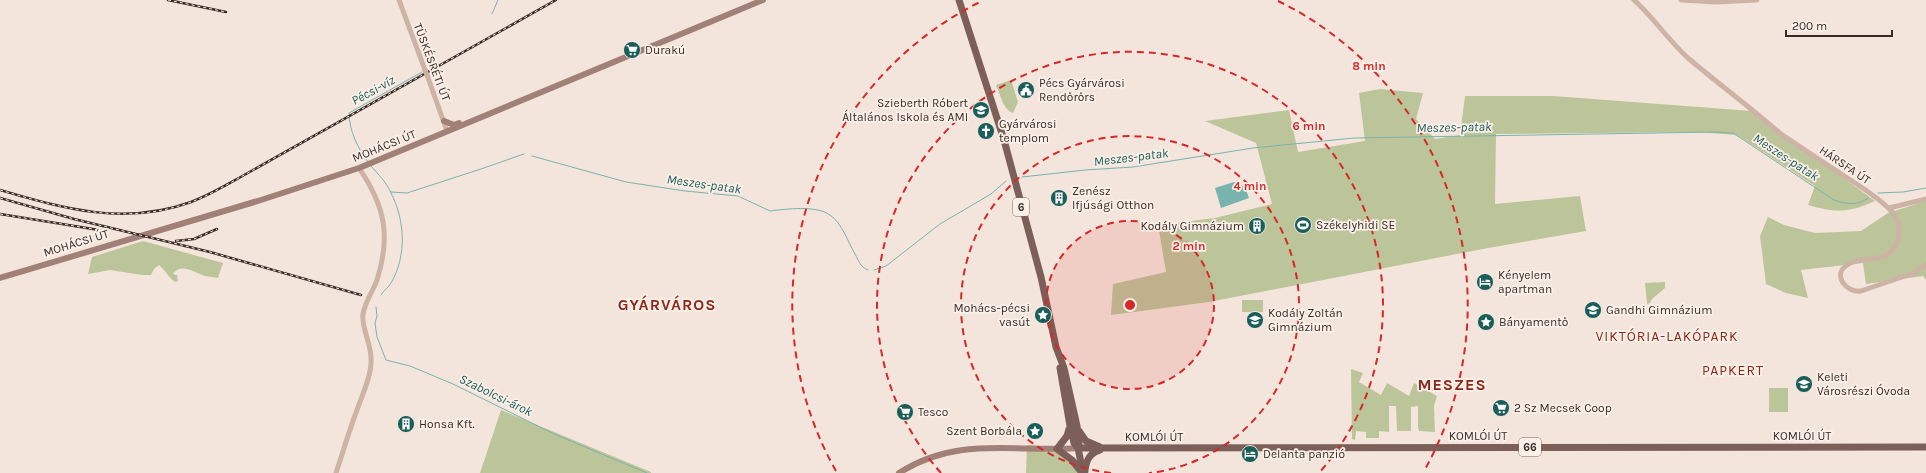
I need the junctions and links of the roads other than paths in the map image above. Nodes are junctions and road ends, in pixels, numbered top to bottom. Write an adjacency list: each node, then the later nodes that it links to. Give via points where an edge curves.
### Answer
1 (399, 0): 7 (street, TÜSKÉSRÉTI ÚT)
2 (763, 0): 8 (main road, MOHÁCSI ÚT)
3 (959, 0): 15 (main road, 6, via 1005,144 1041,277)
4 (1634, 0): 12 (street, HÁRSFA ÚT, via 1672,44 1688,58 1780,133)
5 (1681, 0): 6 (street)
6 (1757, 0)
7 (444, 121): 8 (main road, via 454,125); 9 (street, TÜSKÉSRÉTI ÚT)
8 (470, 122): 9 (main road, MOHÁCSI ÚT)
9 (447, 131): 10 (main road, MOHÁCSI ÚT)
10 (361, 167): 14 (main road, MOHÁCSI ÚT, via 263,200); 20 (street, via 379,204 384,248 376,281 364,312 363,321 372,358 369,377)
11 (1926, 199): 12 (street)
12 (1889, 208): 13 (street, HÁRSFA ÚT, via 1899,226 1893,250 1879,258 1847,265 1841,272 1843,285 1850,290 1861,291 1914,273)
13 (1926, 265)
14 (0, 278)
15 (1073, 426): 17 (main road, 6, via 1079,443); 18 (main road); 19 (main road, via 1086,441)
16 (1926, 447): 19 (main road, KOMLÓI ÚT / 66)
17 (1078, 448): 18 (main road); 19 (main road, KOMLÓI ÚT / 66); 22 (main road, 6)
18 (1057, 449): 21 (main road, via 961,449 932,457); 22 (main road, via 1072,460)
19 (1106, 449): 22 (main road, via 1091,455)
20 (336, 473)
21 (899, 473)
22 (1083, 473)

